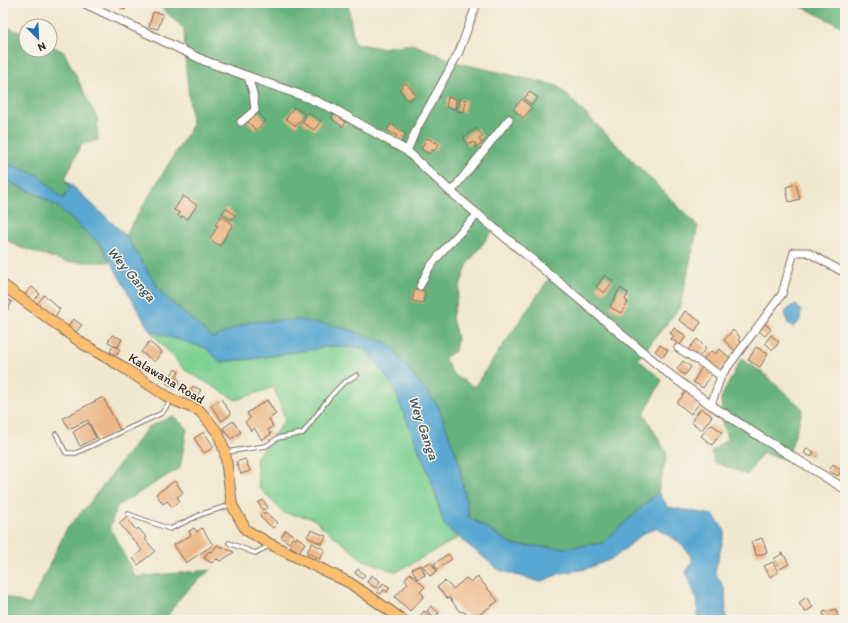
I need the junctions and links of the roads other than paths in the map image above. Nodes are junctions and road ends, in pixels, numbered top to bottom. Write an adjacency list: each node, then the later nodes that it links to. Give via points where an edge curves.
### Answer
1 (84, 3): 3 (street, via 205,61)
2 (477, 3): 6 (street, via 459,52)
3 (248, 77): 5 (street, via 255,110); 6 (street, via 334,109)
4 (509, 119): 7 (street)
5 (241, 122)
6 (407, 150): 7 (street)
7 (451, 192): 8 (street)
8 (478, 214): 11 (street, via 429,268); 16 (street, via 669,374)
9 (845, 273): 14 (street, via 807,252 794,252 782,294)
10 (3, 285): 15 (main road, Kalawana Road, via 83,344)
11 (420, 286)
12 (678, 348): 14 (street)
13 (357, 375): 18 (lane, via 342,384 303,433 278,438 266,446)
14 (721, 376): 16 (street)
15 (171, 399): 17 (lane, via 162,413 76,453 66,453); 18 (main road, Kalawana Road, via 200,411 218,433)
16 (712, 405): 19 (street)
17 (56, 434)
18 (225, 452): 20 (main road, Kalawana Road)
19 (845, 489)
20 (232, 505): 21 (lane, via 202,514 170,529); 23 (main road, Kalawana Road, via 246,530)
21 (128, 514)
22 (229, 543): 23 (lane, via 255,553)
23 (272, 545): 24 (main road, Kalawana Road, via 350,583)
24 (403, 620)

